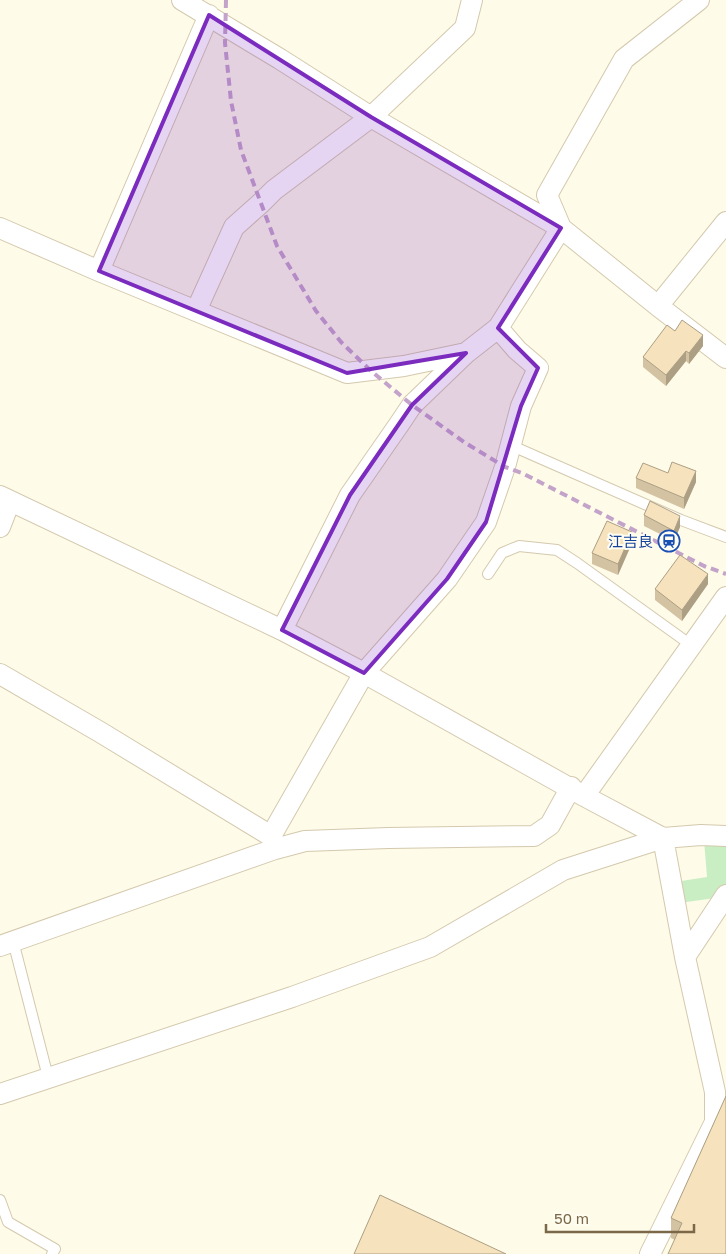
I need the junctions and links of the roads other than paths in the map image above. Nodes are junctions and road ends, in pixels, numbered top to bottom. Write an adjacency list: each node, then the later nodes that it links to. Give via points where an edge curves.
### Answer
1 (182, 0): 4 (street)
2 (472, 0): 5 (street, via 465,28)
3 (698, 0): 8 (street, via 624,59 547,195)
4 (209, 15): 5 (street); 9 (street)
5 (371, 117): 8 (street); 11 (street, via 274,190 234,227)
6 (726, 222): 10 (street)
7 (0, 228): 9 (street)
8 (561, 228): 10 (street); 12 (street)
9 (99, 271): 11 (street)
10 (658, 306): 14 (street)
11 (196, 311): 13 (street, via 347,373 404,366)
12 (498, 328): 13 (street); 15 (street, via 538,368 521,406)
13 (466, 353): 21 (street, via 412,405 350,495)
14 (726, 358)
15 (510, 445): 18 (lane); 23 (street, via 486,522 448,579)
16 (5, 499): 17 (street); 21 (street)
17 (0, 527)
18 (726, 537)
19 (488, 574): 22 (lane, via 502,553 519,546 557,550)
20 (726, 597): 22 (street)
21 (282, 630): 23 (street)
22 (691, 645): 25 (street)
23 (364, 673): 25 (street); 28 (street)
24 (0, 674): 28 (street, via 100,732)
25 (578, 791): 27 (street); 28 (street, via 550,825 534,836)
26 (726, 836): 27 (street)
27 (663, 838): 31 (street); 32 (street, via 563,870 430,947 292,997)
28 (273, 843): 30 (street)
29 (726, 895): 31 (street)
30 (4, 940): 32 (lane)
31 (685, 957): 36 (street, via 715,1092 715,1122)
32 (48, 1077): 33 (street)
33 (0, 1094)
34 (0, 1200): 35 (lane, via 8,1222 55,1249)
35 (52, 1254)
36 (650, 1254)

